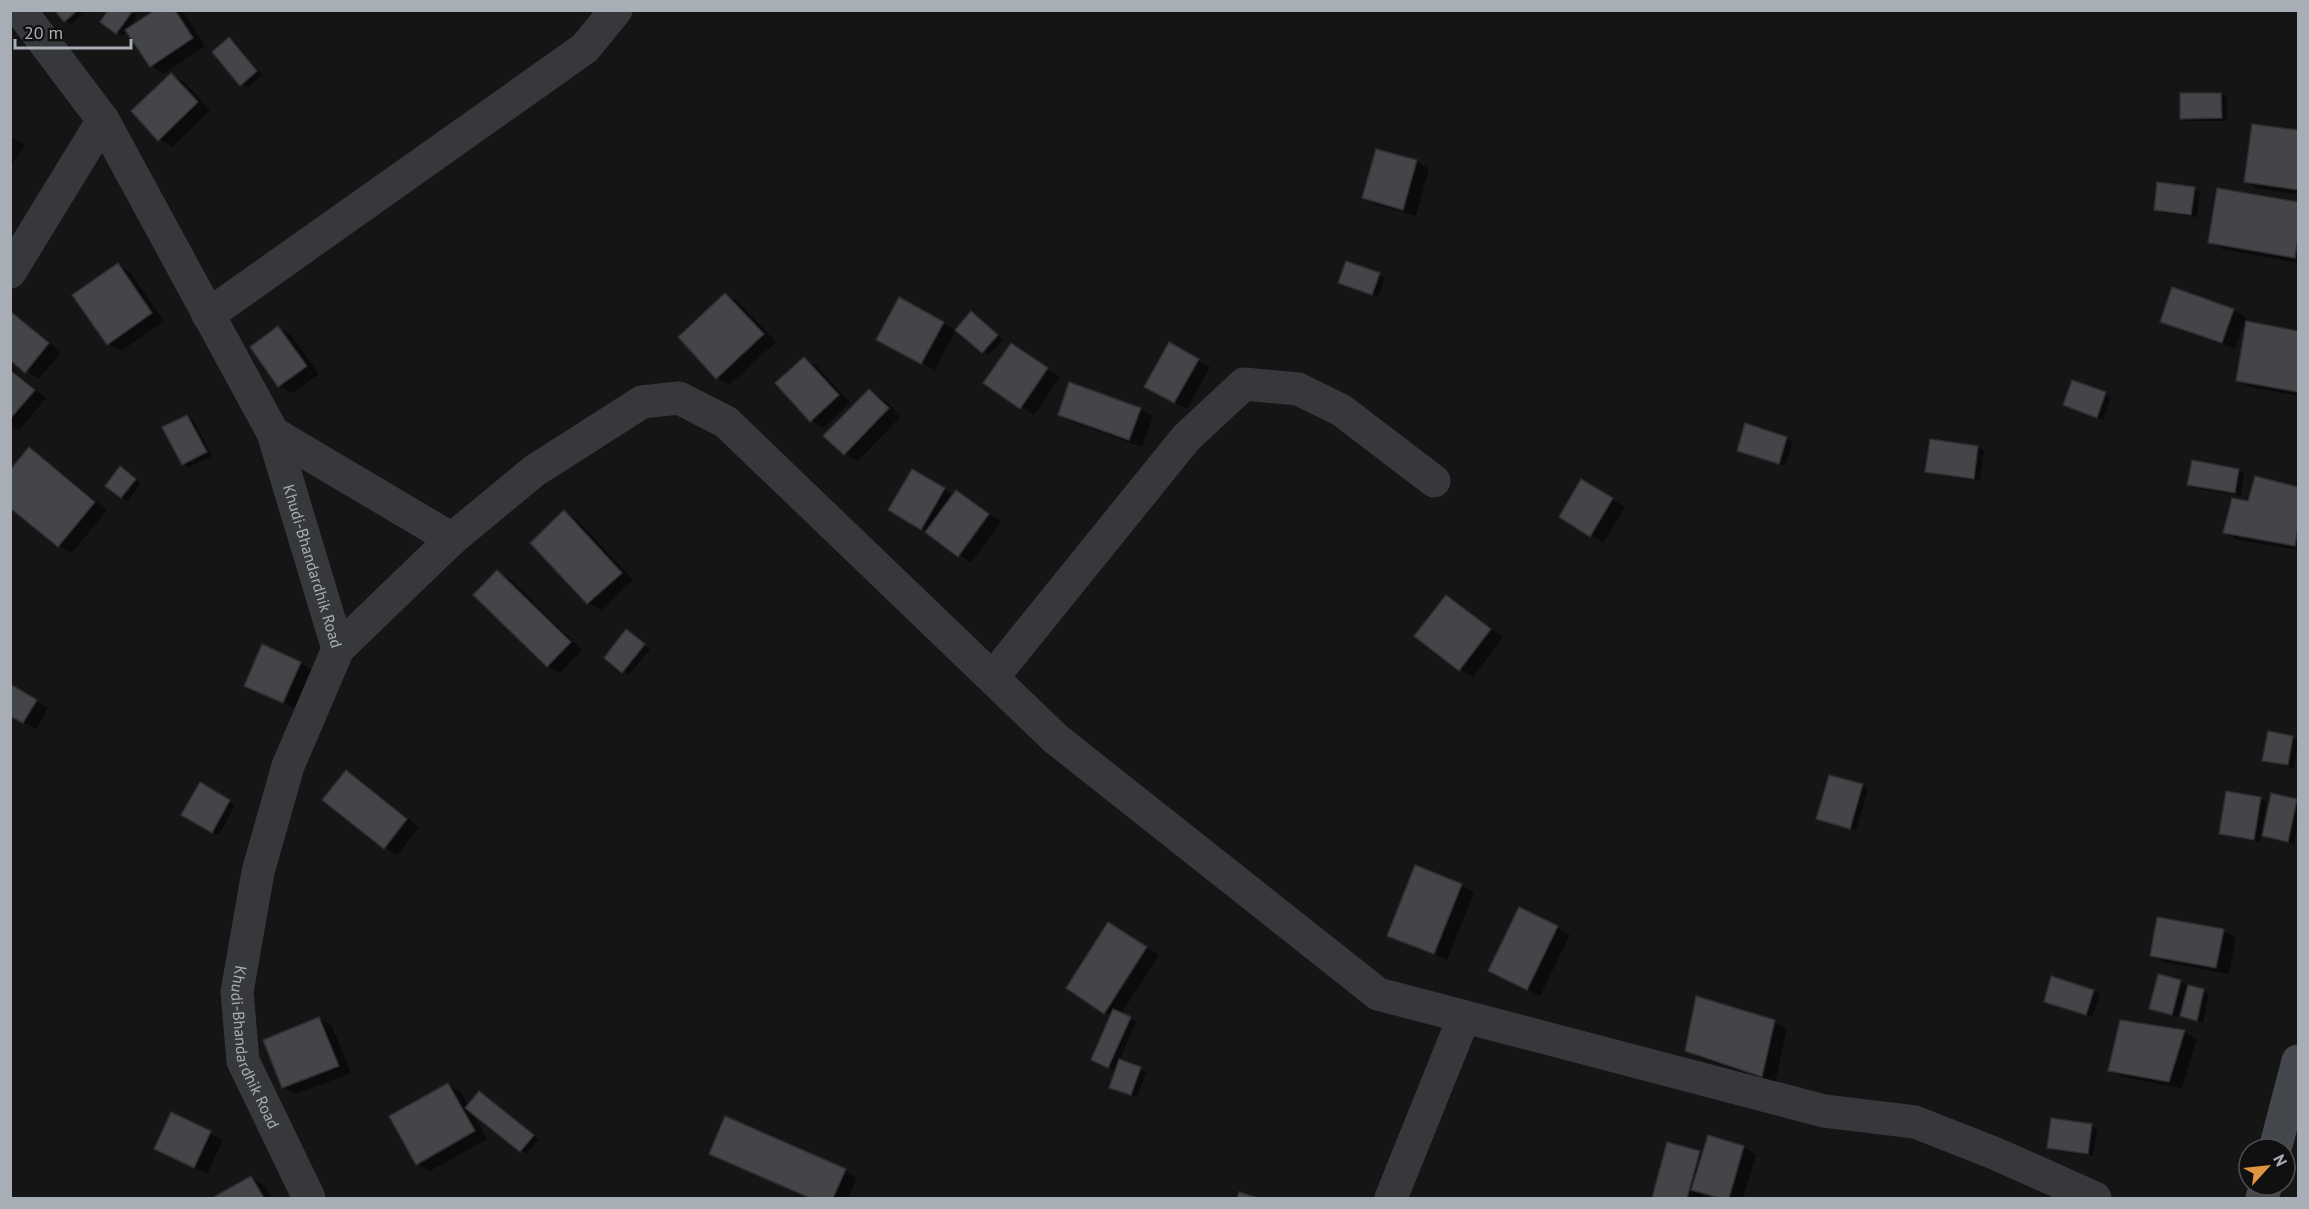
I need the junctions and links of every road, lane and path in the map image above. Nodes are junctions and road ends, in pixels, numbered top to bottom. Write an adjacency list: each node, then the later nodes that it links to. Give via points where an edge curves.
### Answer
1 (20, 10): 3 (street, Khudi-Bhandardhik Road)
2 (616, 10): 5 (street, via 585,48)
3 (104, 120): 4 (street); 5 (street, Khudi-Bhandardhik Road)
4 (10, 272)
5 (208, 315): 6 (street, Khudi-Bhandardhik Road)
6 (273, 433): 8 (street); 9 (street, Khudi-Bhandardhik Road)
7 (1434, 481): 10 (street, via 1341,410 1298,389 1244,384 1186,438)
8 (452, 540): 9 (street); 10 (street, via 534,471 642,402 679,398 726,422)
9 (338, 649): 14 (street, Khudi-Bhandardhik Road, via 288,766 258,872 237,992 243,1061)
10 (993, 677): 11 (street, via 1056,740 1378,994)
11 (1464, 1017): 15 (street); 16 (street, via 1824,1112 1916,1122)
12 (2298, 1060): 13 (main road)
13 (2278, 1137)
14 (309, 1198)
15 (1391, 1198)
16 (2095, 1198)

